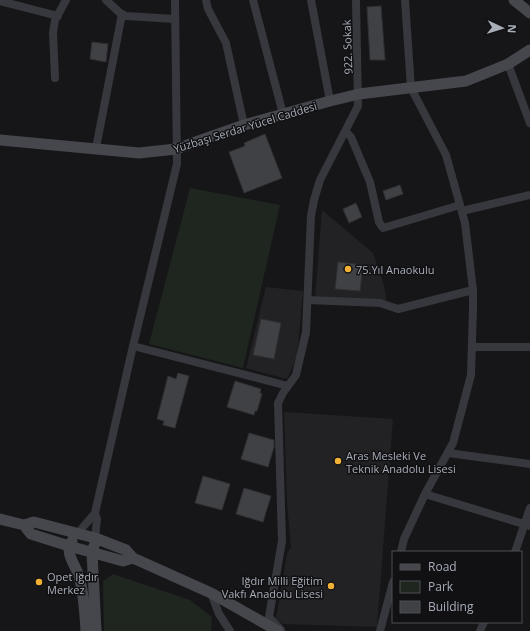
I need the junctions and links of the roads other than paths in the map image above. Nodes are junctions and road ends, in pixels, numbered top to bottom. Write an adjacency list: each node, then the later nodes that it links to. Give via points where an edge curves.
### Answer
1 (0, 0): 13 (street)
2 (66, 0): 13 (street)
3 (106, 0): 12 (street)
4 (175, 0): 14 (street)
5 (206, 0): 23 (street, via 226,43)
6 (253, 0): 21 (street)
7 (311, 0): 20 (street)
8 (356, 0): 19 (street, 922. Sokak)
9 (405, 0): 18 (street)
10 (514, 0): 11 (street)
11 (530, 13)
12 (122, 14): 14 (street); 26 (street)
13 (58, 16): 17 (street, via 53,33)
14 (174, 19): 27 (street)
15 (530, 50): 16 (street, Yüzbaşı Serdar Yücel Caddesi)
16 (508, 64): 18 (street, Yüzbaşı Serdar Yücel Caddesi, via 466,81); 22 (street)
17 (54, 78)
18 (411, 88): 19 (street, Yüzbaşı Serdar Yücel Caddesi); 29 (street, via 446,155)
19 (359, 94): 20 (street, Yüzbaşı Serdar Yücel Caddesi); 24 (street, 922. Sokak, via 358,106)
20 (330, 101): 21 (street, Yüzbaşı Serdar Yücel Caddesi)
21 (283, 114): 23 (street, Yüzbaşı Serdar Yücel Caddesi)
22 (530, 123)
23 (244, 125): 27 (street, Yüzbaşı Serdar Yücel Caddesi)
24 (346, 132): 29 (street, via 351,137 370,182 379,222 383,228); 31 (street, 922. Sokak, via 325,169 314,200 311,216)
25 (0, 140): 26 (street, Yüzbaşı Serdar Yücel Caddesi)
26 (96, 148): 27 (street, Yüzbaşı Serdar Yücel Caddesi, via 139,153)
27 (176, 150): 32 (street, via 177,164)
28 (530, 195): 29 (street)
29 (461, 208): 30 (street)
30 (473, 290): 31 (street, via 398,309 380,303); 33 (street)
31 (308, 300): 35 (street, 922. Sokak, via 306,332 296,375)
32 (133, 346): 35 (street); 40 (street)
33 (472, 347): 34 (street); 36 (street, via 471,375)
34 (530, 347)
35 (288, 386): 56 (street, 922. Sokak, via 278,403 282,541 269,616)
36 (448, 453): 37 (street); 38 (street)
37 (530, 464)
38 (425, 494): 43 (street); 47 (street, via 404,539)
39 (530, 508): 43 (street)
40 (95, 513): 44 (street); 45 (street)
41 (0, 519): 42 (street)
42 (24, 525): 44 (street, via 34,522); 46 (street, via 31,534)
43 (527, 525): 48 (street)
44 (78, 533): 45 (street); 46 (street)
45 (95, 538): 49 (street); 50 (street, via 126,550)
46 (69, 546): 49 (street); 53 (street, via 85,603)
47 (401, 551)
48 (515, 551)
49 (92, 552): 50 (street, via 123,561); 54 (street)
50 (133, 558): 52 (street)
51 (392, 586): 57 (street)
52 (211, 593): 55 (street, via 219,614); 56 (street)
53 (86, 631)
54 (96, 631)
55 (230, 631)
56 (280, 631)
57 (380, 631)

